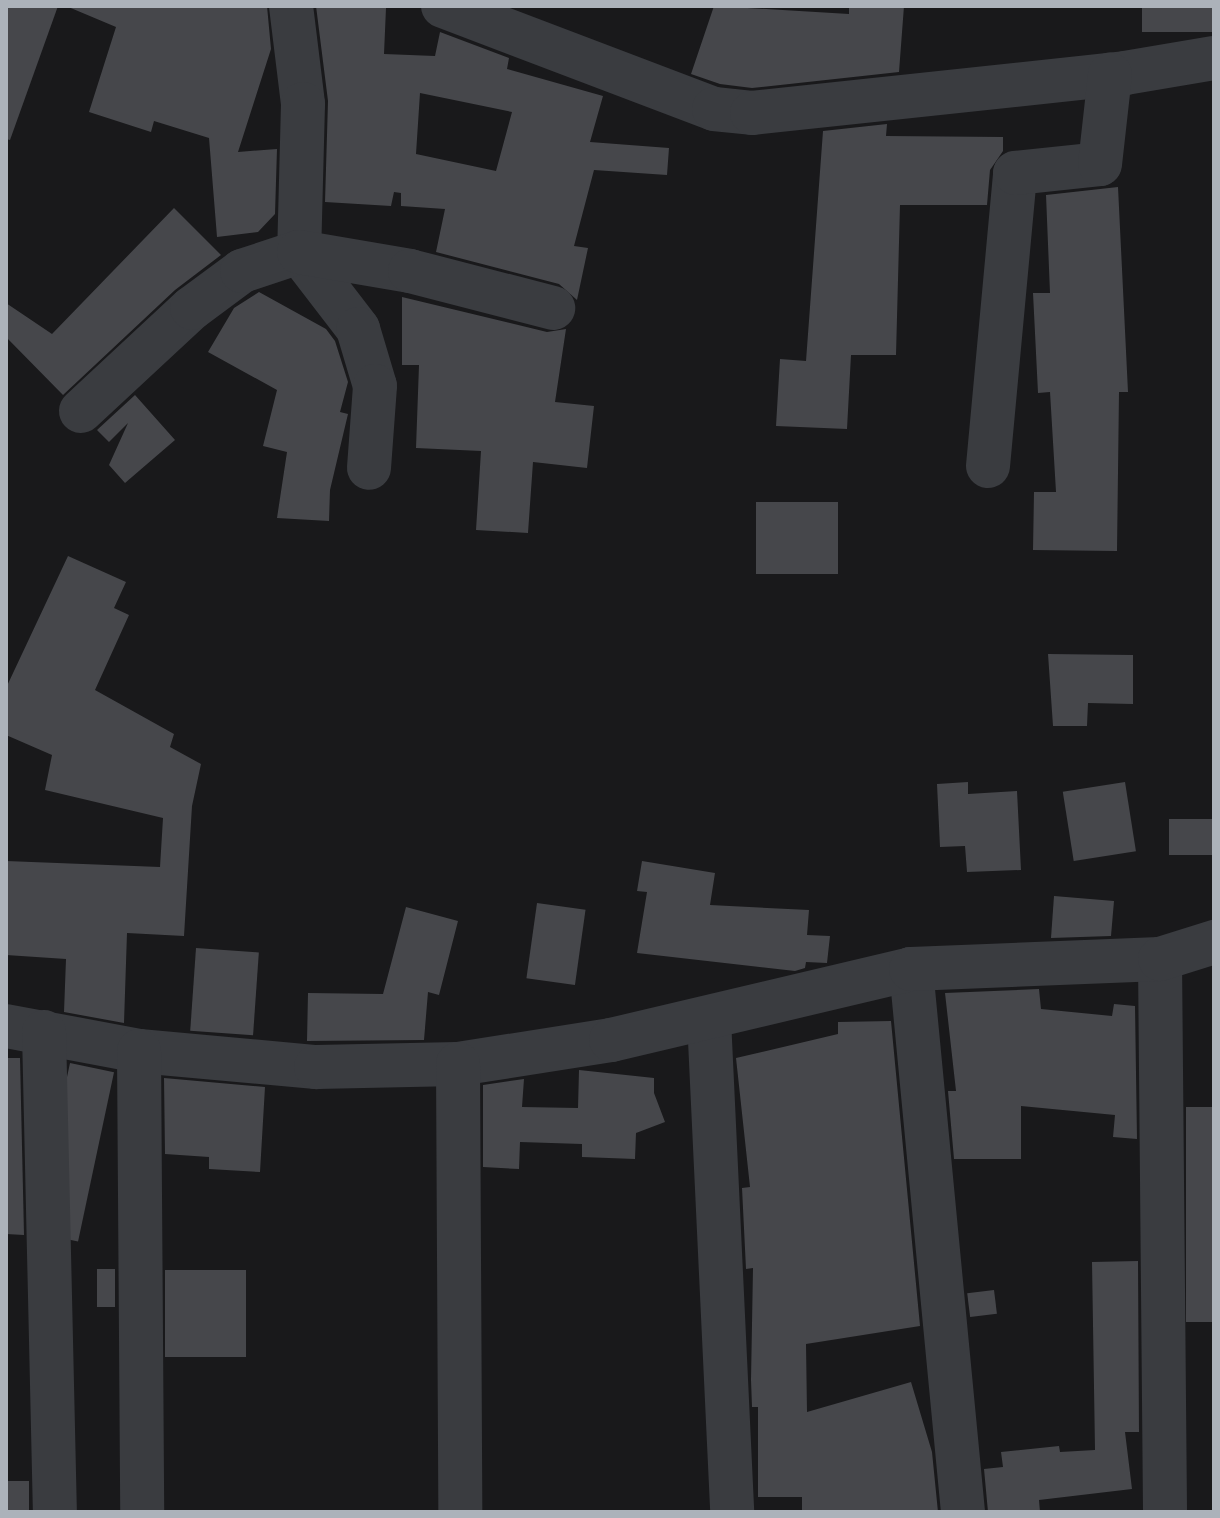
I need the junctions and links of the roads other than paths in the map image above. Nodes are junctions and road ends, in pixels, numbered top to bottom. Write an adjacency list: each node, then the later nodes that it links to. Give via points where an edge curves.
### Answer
1 (291, 6): 5 (street, via 303,104)
2 (443, 6): 4 (street, via 714,109 752,113)
3 (1214, 58): 4 (street)
4 (1110, 75): 8 (street, via 1100,164 1015,173)
5 (299, 252): 6 (street, via 410,271); 7 (street, via 242,271 192,308); 9 (street, via 358,329 375,386)
6 (553, 308)
7 (81, 411)
8 (988, 466)
9 (369, 468)
10 (1214, 942): 11 (street)
11 (1160, 959): 12 (street); 22 (street)
12 (911, 969): 13 (street); 21 (street)
13 (709, 1019): 16 (street); 20 (street)
14 (25, 1029): 15 (street); 17 (street)
15 (139, 1051): 16 (street, via 316,1067); 18 (street)
16 (458, 1064): 19 (street)
17 (55, 1512)
18 (142, 1512)
19 (460, 1512)
20 (732, 1512)
21 (963, 1512)
22 (1165, 1512)

